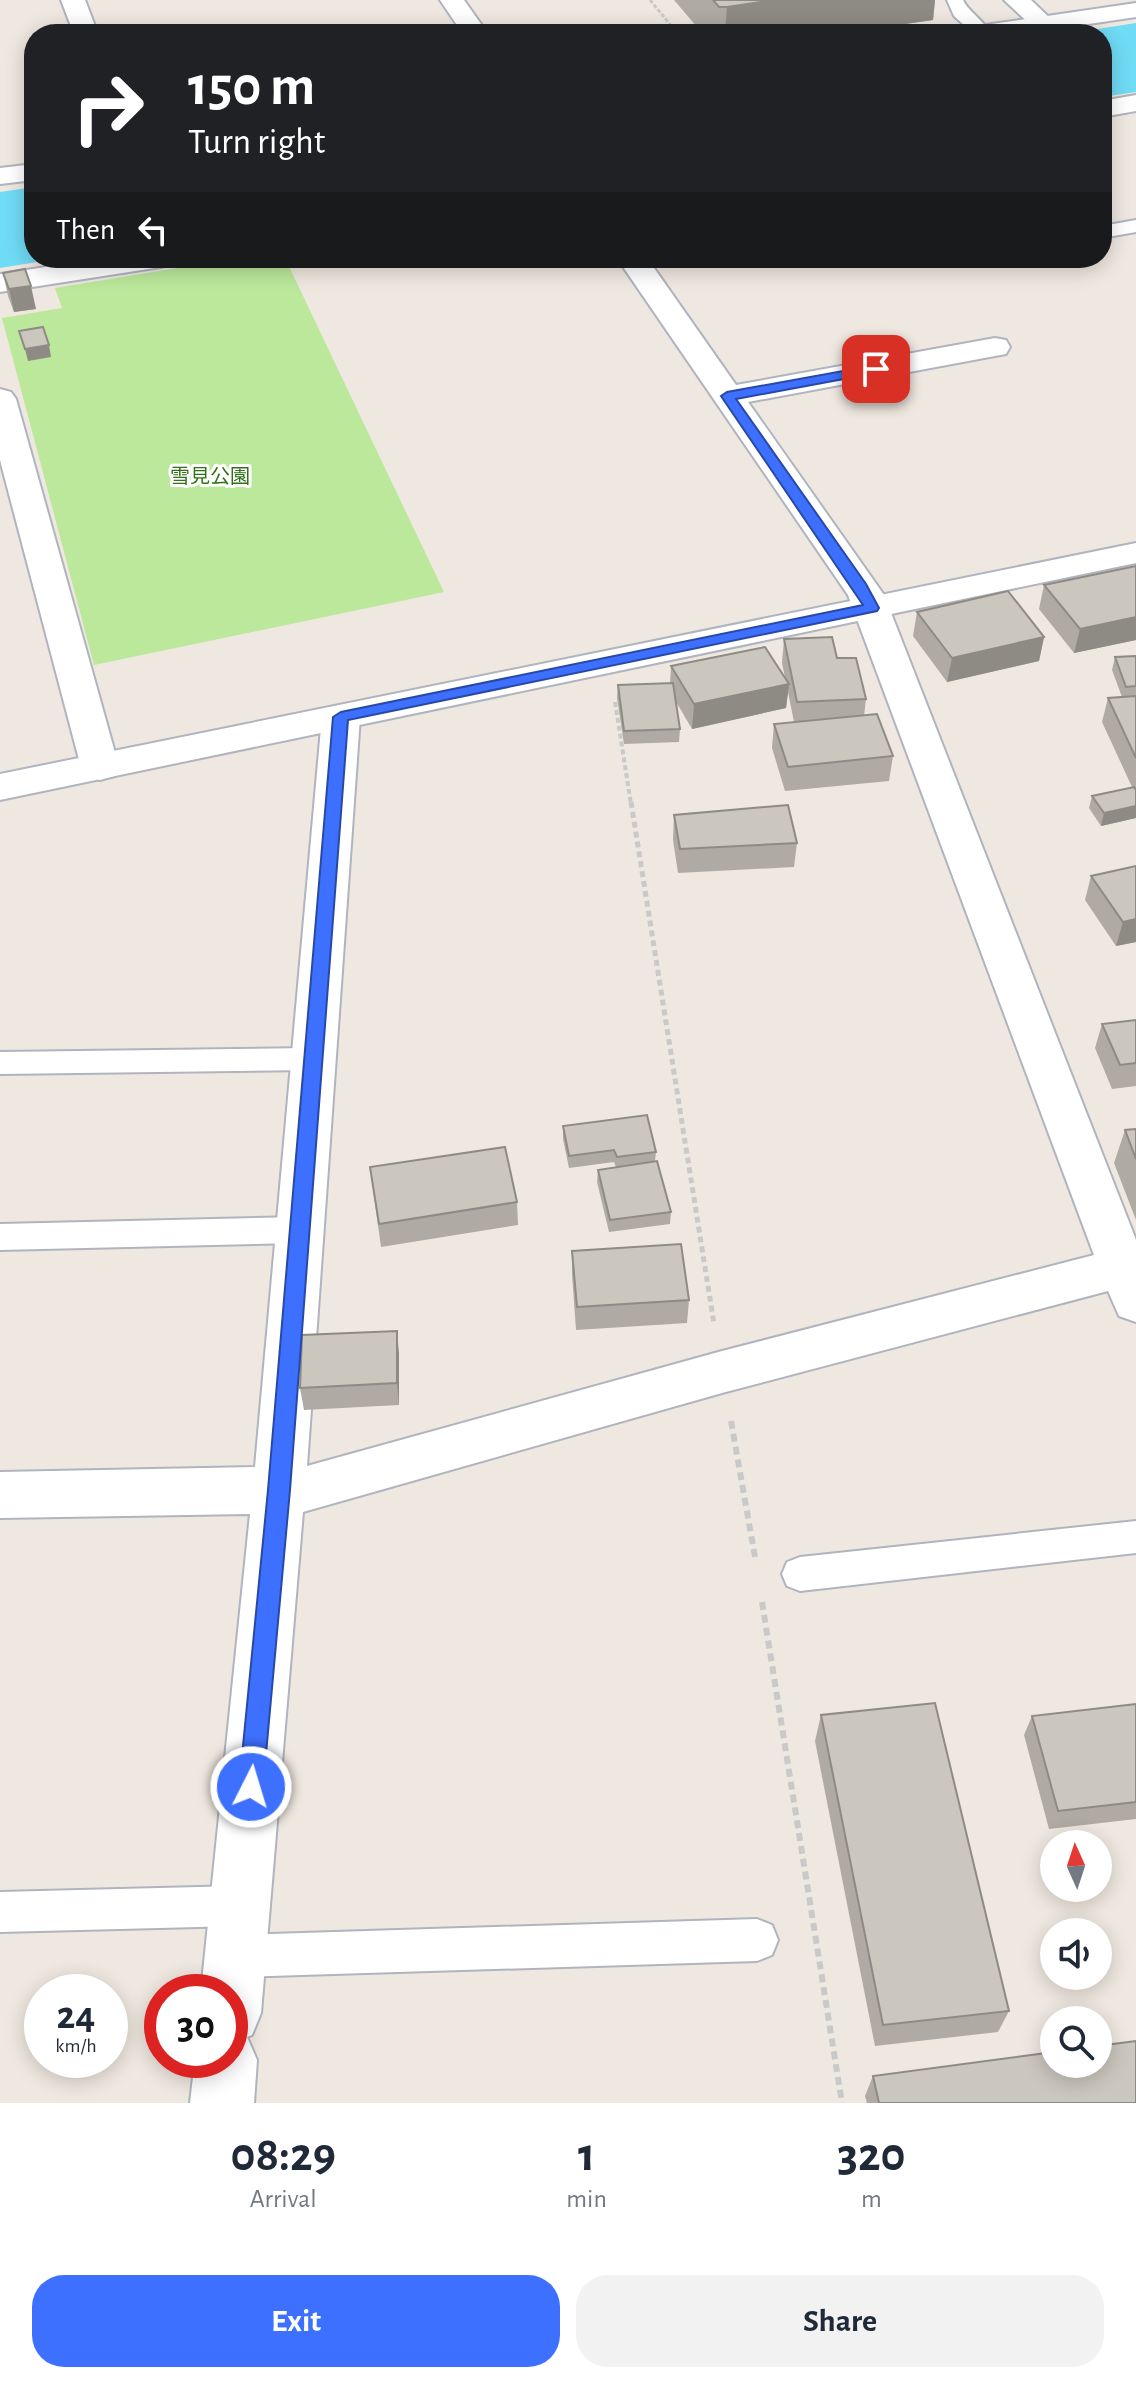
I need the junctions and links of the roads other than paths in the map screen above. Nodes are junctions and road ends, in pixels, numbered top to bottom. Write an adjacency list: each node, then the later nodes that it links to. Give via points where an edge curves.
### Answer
1 (73, 0): 7 (street)
2 (452, 0): 8 (street)
3 (955, 0): 9 (lane)
4 (1016, 0): 6 (street)
5 (1136, 10): 6 (street)
6 (1043, 23): 10 (street)
7 (82, 24)
8 (469, 24)
9 (969, 24)
10 (1036, 24)
11 (1135, 104): 12 (street)
12 (1112, 107)
13 (24, 173): 14 (street)
14 (0, 176)
15 (1136, 226): 16 (lane)
16 (1112, 230)
17 (97, 268): 19 (street)
18 (639, 268): 21 (street)
19 (0, 283)
20 (995, 347): 21 (street)
21 (727, 396): 24 (street)
22 (0, 399): 26 (street)
23 (1136, 553): 24 (street)
24 (872, 608): 25 (street); 32 (street)
25 (341, 717): 26 (street); 28 (street)
26 (100, 767): 27 (street)
27 (0, 787)
28 (312, 1059): 29 (lane); 30 (street)
29 (0, 1063)
30 (300, 1230): 31 (lane); 33 (street)
31 (0, 1237)
32 (1131, 1277): 33 (street, via 722,1372 310,1489)
33 (279, 1490): 34 (street); 37 (street)
34 (0, 1495)
35 (1136, 1537): 36 (lane)
36 (800, 1574)
37 (239, 1906): 38 (lane); 40 (street)
38 (0, 1912)
39 (757, 1940): 40 (lane)
40 (235, 1956): 41 (street)
41 (233, 1974)
42 (224, 2078): 43 (street)
43 (222, 2103)

